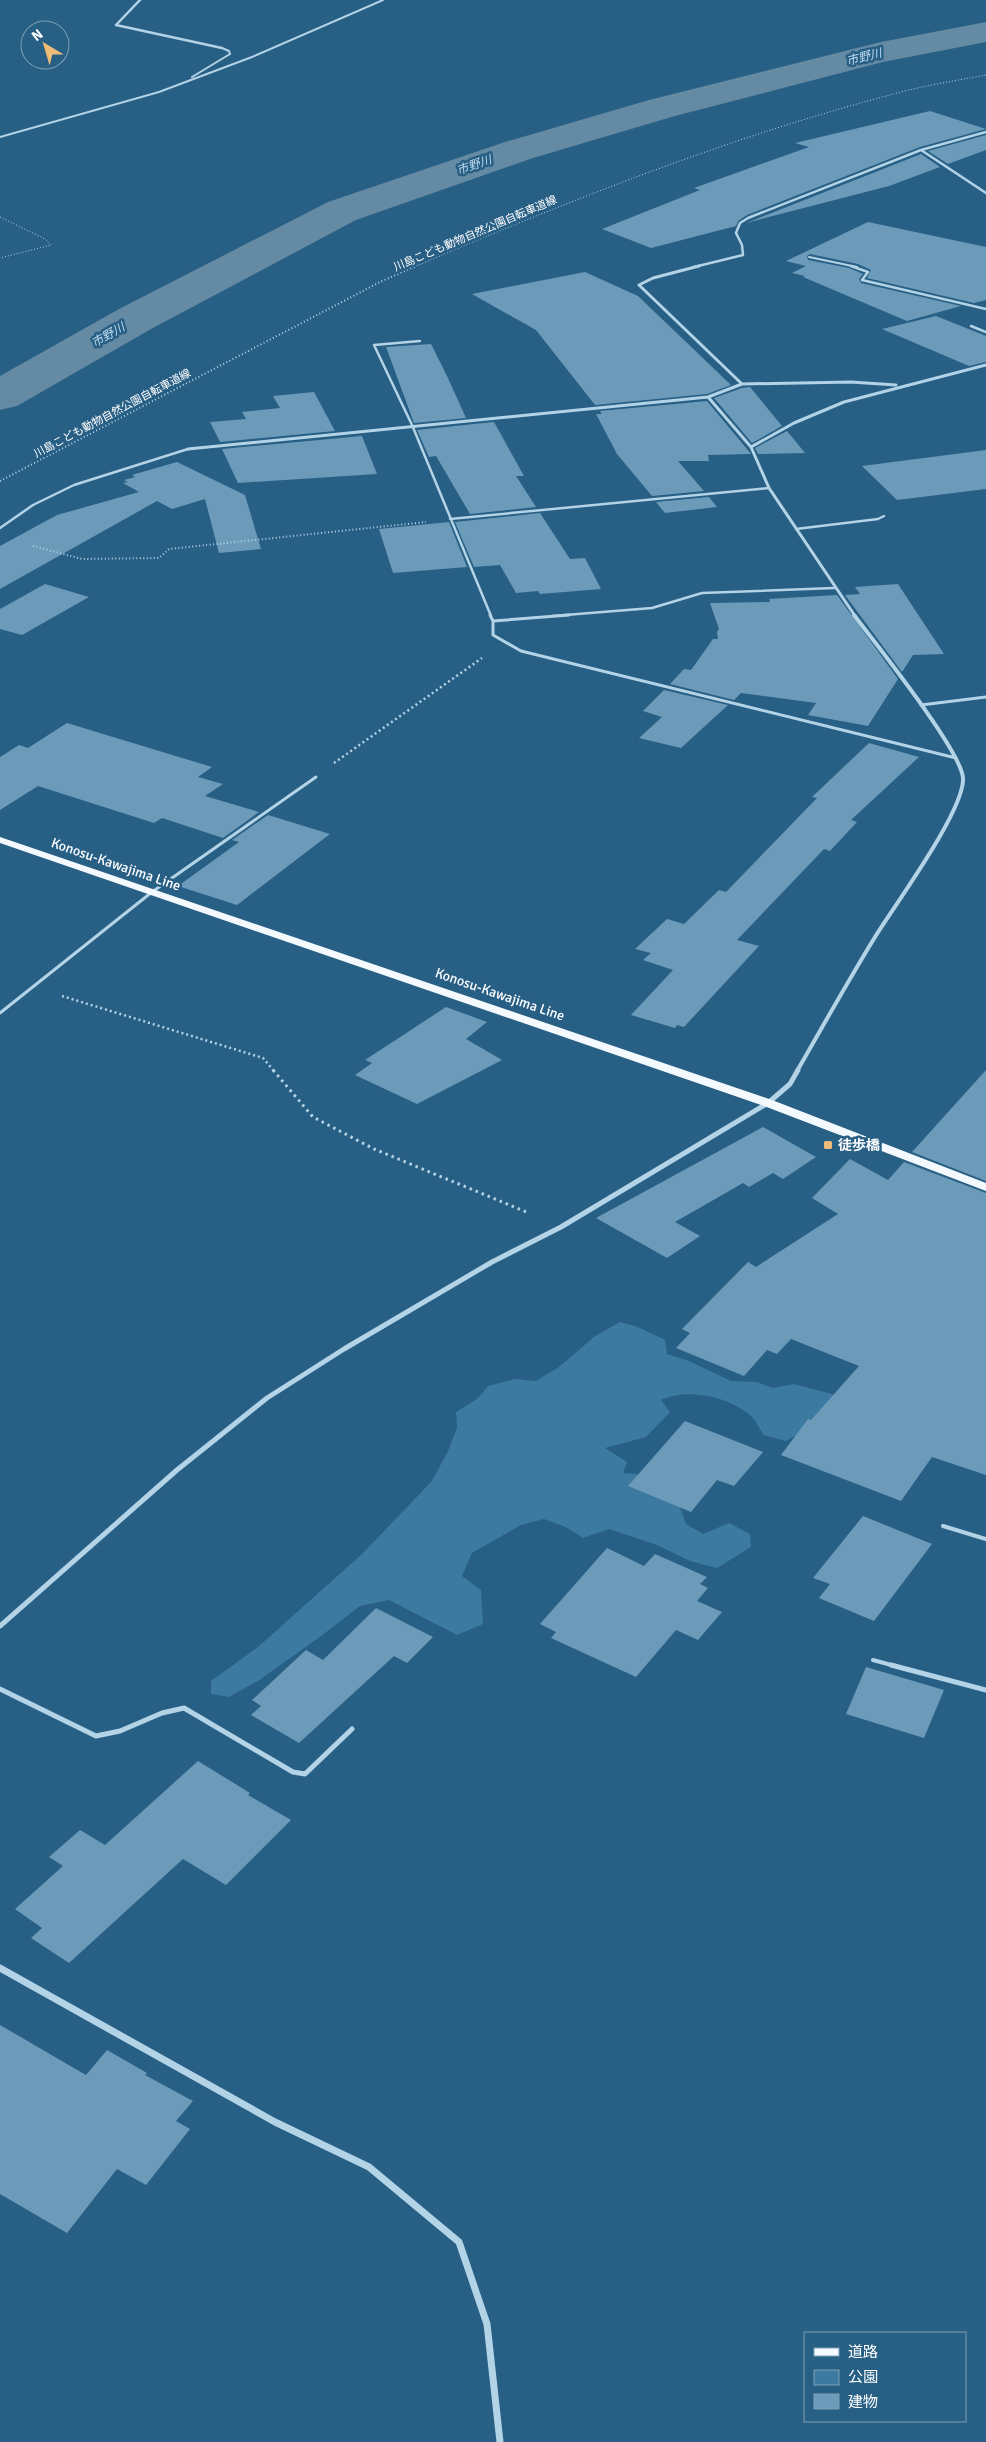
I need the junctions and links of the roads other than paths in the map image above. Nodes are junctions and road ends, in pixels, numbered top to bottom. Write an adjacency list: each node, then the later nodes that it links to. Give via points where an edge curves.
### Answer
1 (140, 0): 3 (street, via 116,25)
2 (383, 0): 4 (lane, via 252,57)
3 (222, 48): 4 (lane, via 230,54)
4 (192, 78): 6 (lane, via 137,99)
5 (986, 132): 7 (street)
6 (0, 137)
7 (921, 150): 8 (street); 15 (street, via 740,223 736,233 743,255 653,278 639,285)
8 (986, 193)
9 (809, 257): 10 (lane, via 864,269 868,272 862,280)
10 (986, 309)
11 (971, 326): 12 (lane)
12 (986, 332)
13 (420, 341): 18 (lane, via 374,345)
14 (986, 365): 16 (street)
15 (742, 384): 16 (street, via 850,382); 17 (street)
16 (902, 385): 19 (street, via 844,402 794,423)
17 (708, 397): 18 (street); 19 (street)
18 (412, 425): 20 (street); 23 (lane)
19 (751, 447): 21 (street)
20 (188, 449): 24 (lane, via 72,486 36,503)
21 (769, 488): 23 (lane); 25 (street)
22 (884, 516): 25 (lane)
23 (450, 519): 27 (lane)
24 (0, 528)
25 (796, 529): 26 (street)
26 (834, 588): 27 (lane, via 702,593 652,608); 29 (street)
27 (493, 621): 30 (lane, via 493,634 521,651)
28 (986, 697): 29 (lane)
29 (920, 705): 30 (street)
30 (956, 758): 35 (street, via 963,778 959,800 790,1084)
31 (316, 776): 33 (lane)
32 (0, 840): 33 (main road, Konosu-Kawajima Line)
33 (152, 892): 34 (lane); 35 (main road, Konosu-Kawajima Line)
34 (0, 1013)
35 (768, 1103): 36 (main road, Konosu-Kawajima Line); 39 (street, via 561,1226 492,1262 344,1349 267,1398 178,1470)
36 (986, 1187)
37 (944, 1526): 38 (lane)
38 (986, 1538)
39 (0, 1626)
40 (873, 1660): 42 (lane)
41 (0, 1689): 43 (lane, via 96,1736 114,1735 172,1708 184,1708 293,1772 305,1774)
42 (986, 1690)
43 (352, 1729)
44 (0, 1968): 45 (street, via 276,2122 369,2167 459,2242 487,2324)
45 (500, 2442)

